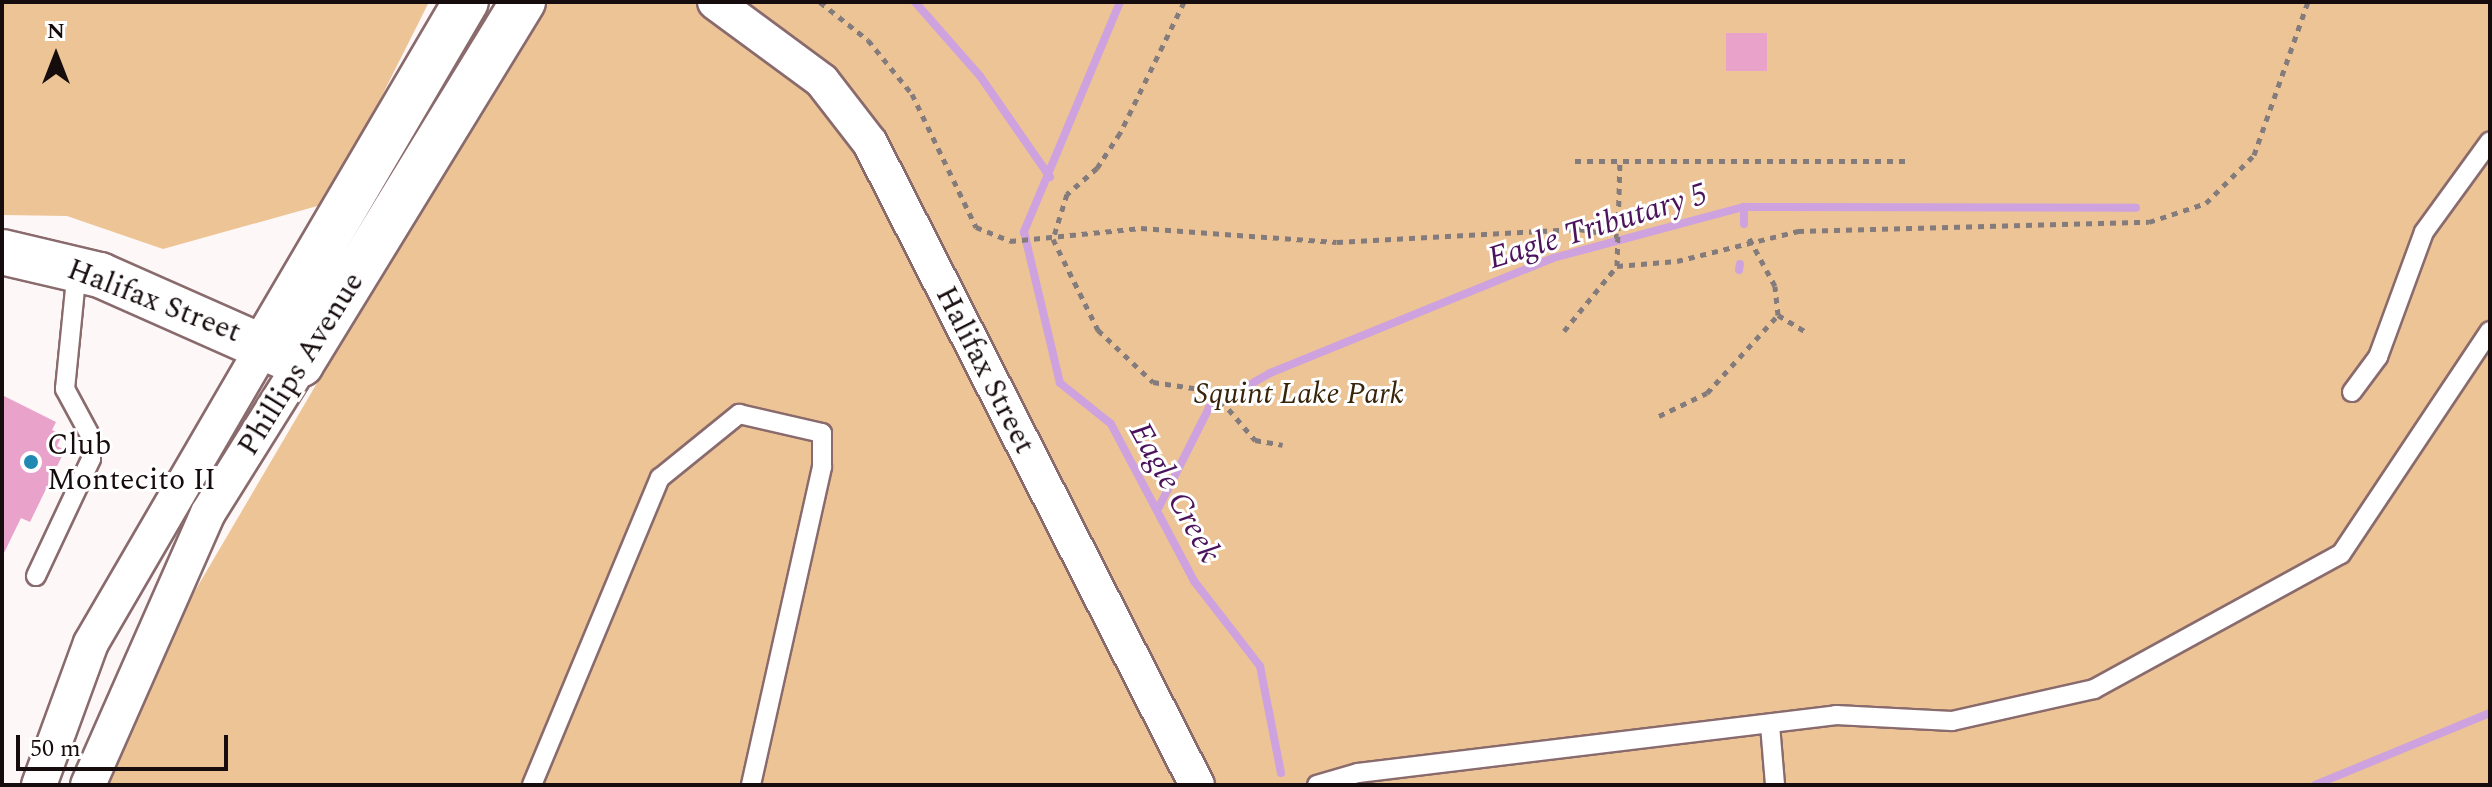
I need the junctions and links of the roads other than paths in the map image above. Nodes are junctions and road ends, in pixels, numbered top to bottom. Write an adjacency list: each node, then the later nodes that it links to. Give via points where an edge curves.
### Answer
1 (466, 2): 8 (street, Phillips Avenue)
2 (523, 2): 8 (street, Phillips Avenue)
3 (715, 2): 16 (street, Halifax Street, via 822,81 870,143)
4 (2490, 141): 9 (lane, via 2424,232 2378,357)
5 (2, 252): 6 (street, Halifax Street)
6 (77, 268): 8 (street, Halifax Street); 10 (lane, via 65,389 91,437 91,459)
7 (2490, 331): 11 (lane, via 2341,554 2213,627 2094,689 2014,711 1952,721 1836,715)
8 (283, 354): 12 (street, Phillips Avenue, via 91,643); 13 (street, Phillips Avenue)
9 (2352, 392)
10 (36, 576)
11 (1770, 725): 17 (lane, via 1358,773); 18 (lane)
12 (39, 785)
13 (88, 785)
14 (532, 785): 15 (lane, via 660,478 739,414 822,433 822,467)
15 (751, 785)
16 (1197, 785)
17 (1317, 785)
18 (1775, 785)

